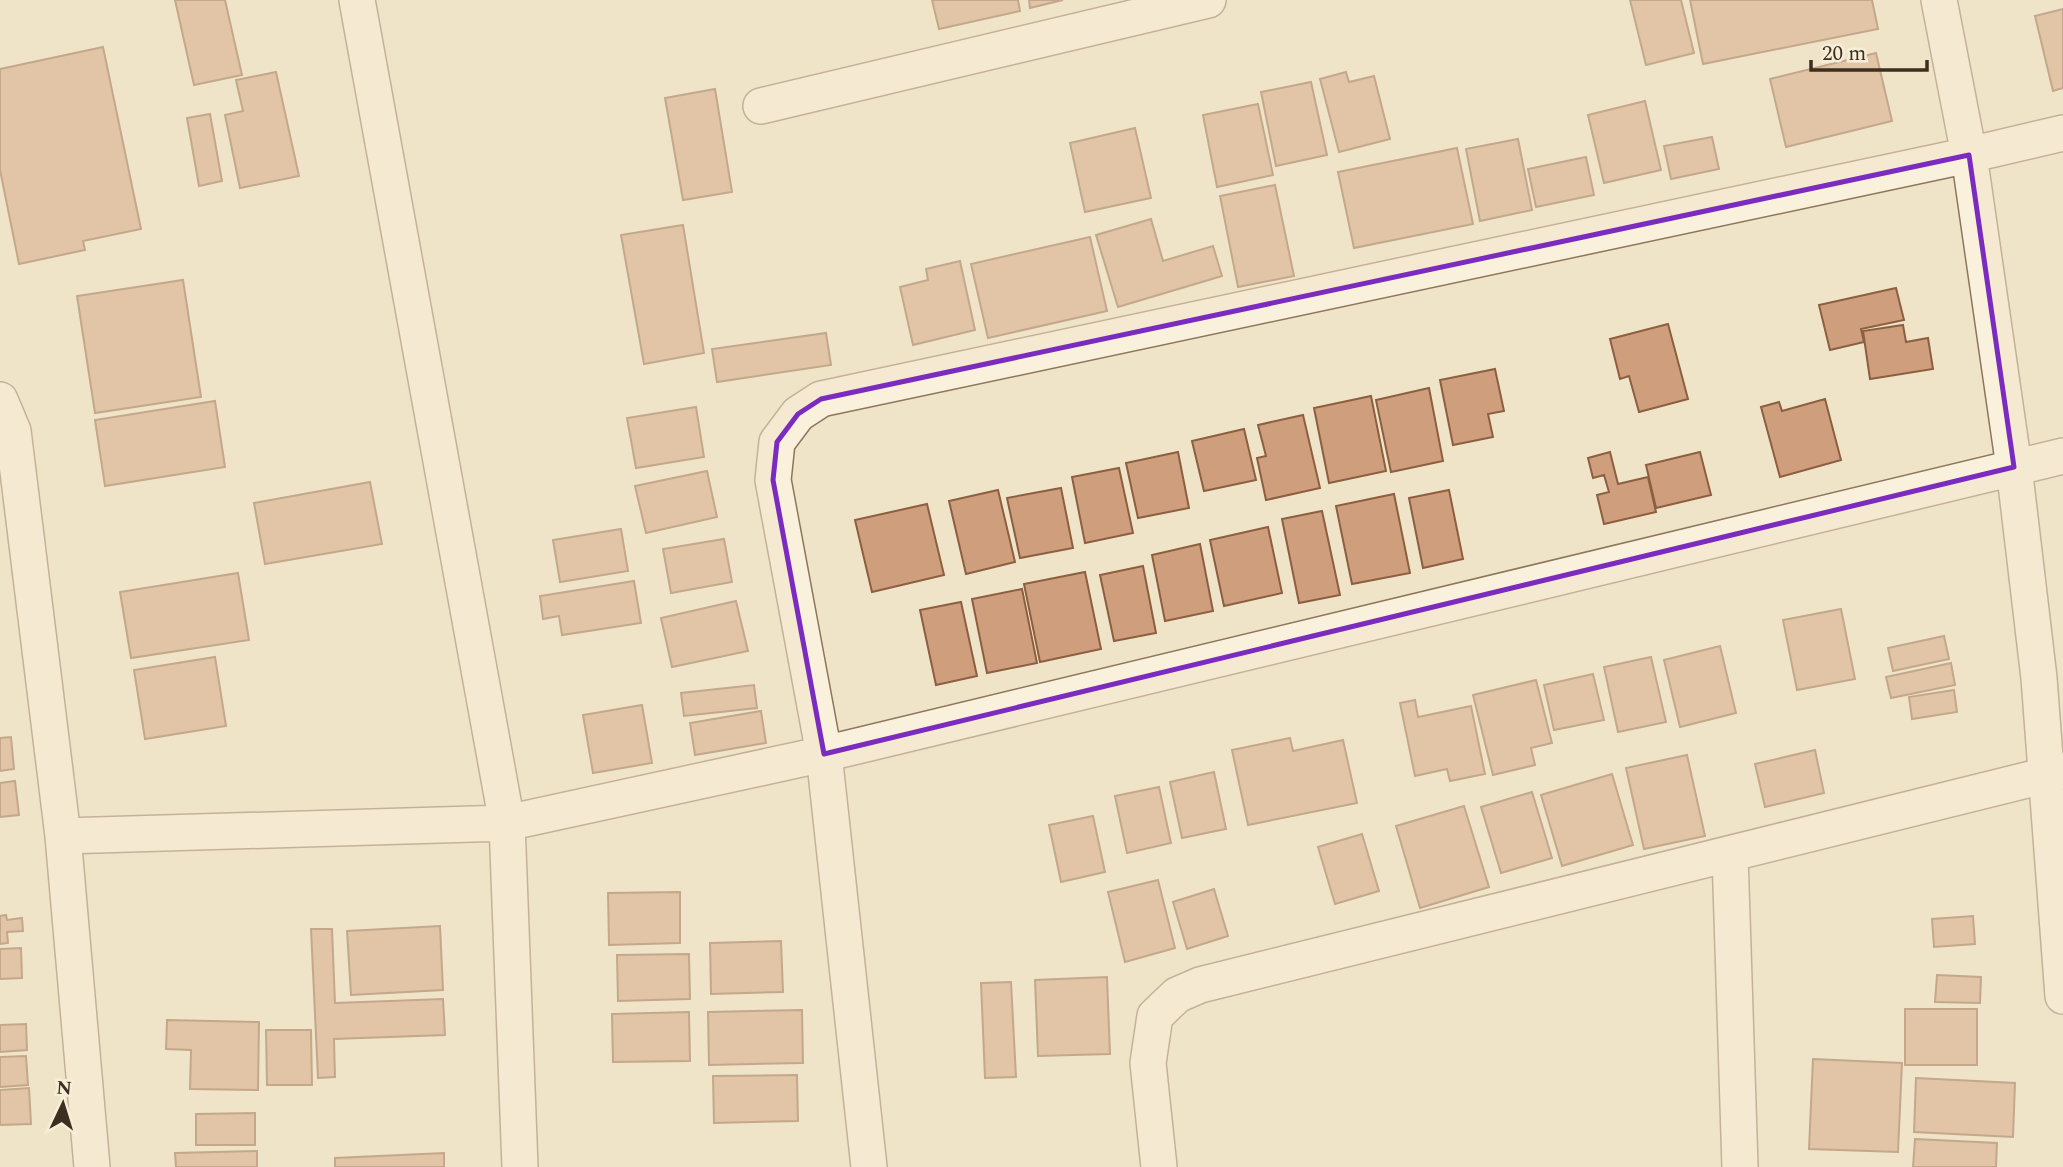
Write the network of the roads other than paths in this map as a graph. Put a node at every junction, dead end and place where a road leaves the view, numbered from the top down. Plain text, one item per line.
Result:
1 (357, 0) edge
2 (1208, 0) edge
3 (1939, 0) edge
4 (761, 106) dead end
5 (2063, 132) edge
6 (1969, 155) junction
7 (0, 400) edge
8 (2063, 456) edge
9 (2014, 467) junction
10 (824, 754) junction
11 (2055, 773) edge
12 (507, 823) junction
13 (63, 836) junction
14 (1730, 854) junction
15 (2063, 996) edge
16 (92, 1167) edge
17 (520, 1167) edge
18 (869, 1167) edge
19 (1159, 1167) edge
20 (1740, 1167) edge

1 - 12 street
2 - 4 street
3 - 6 street
5 - 6 street
6 - 9 street
6 - 10 street
7 - 13 street
8 - 9 street
9 - 10 street
9 - 11 street
10 - 12 street
10 - 18 street
11 - 14 street
11 - 15 street
12 - 13 street
12 - 17 street
13 - 16 street
14 - 19 street
14 - 20 street

